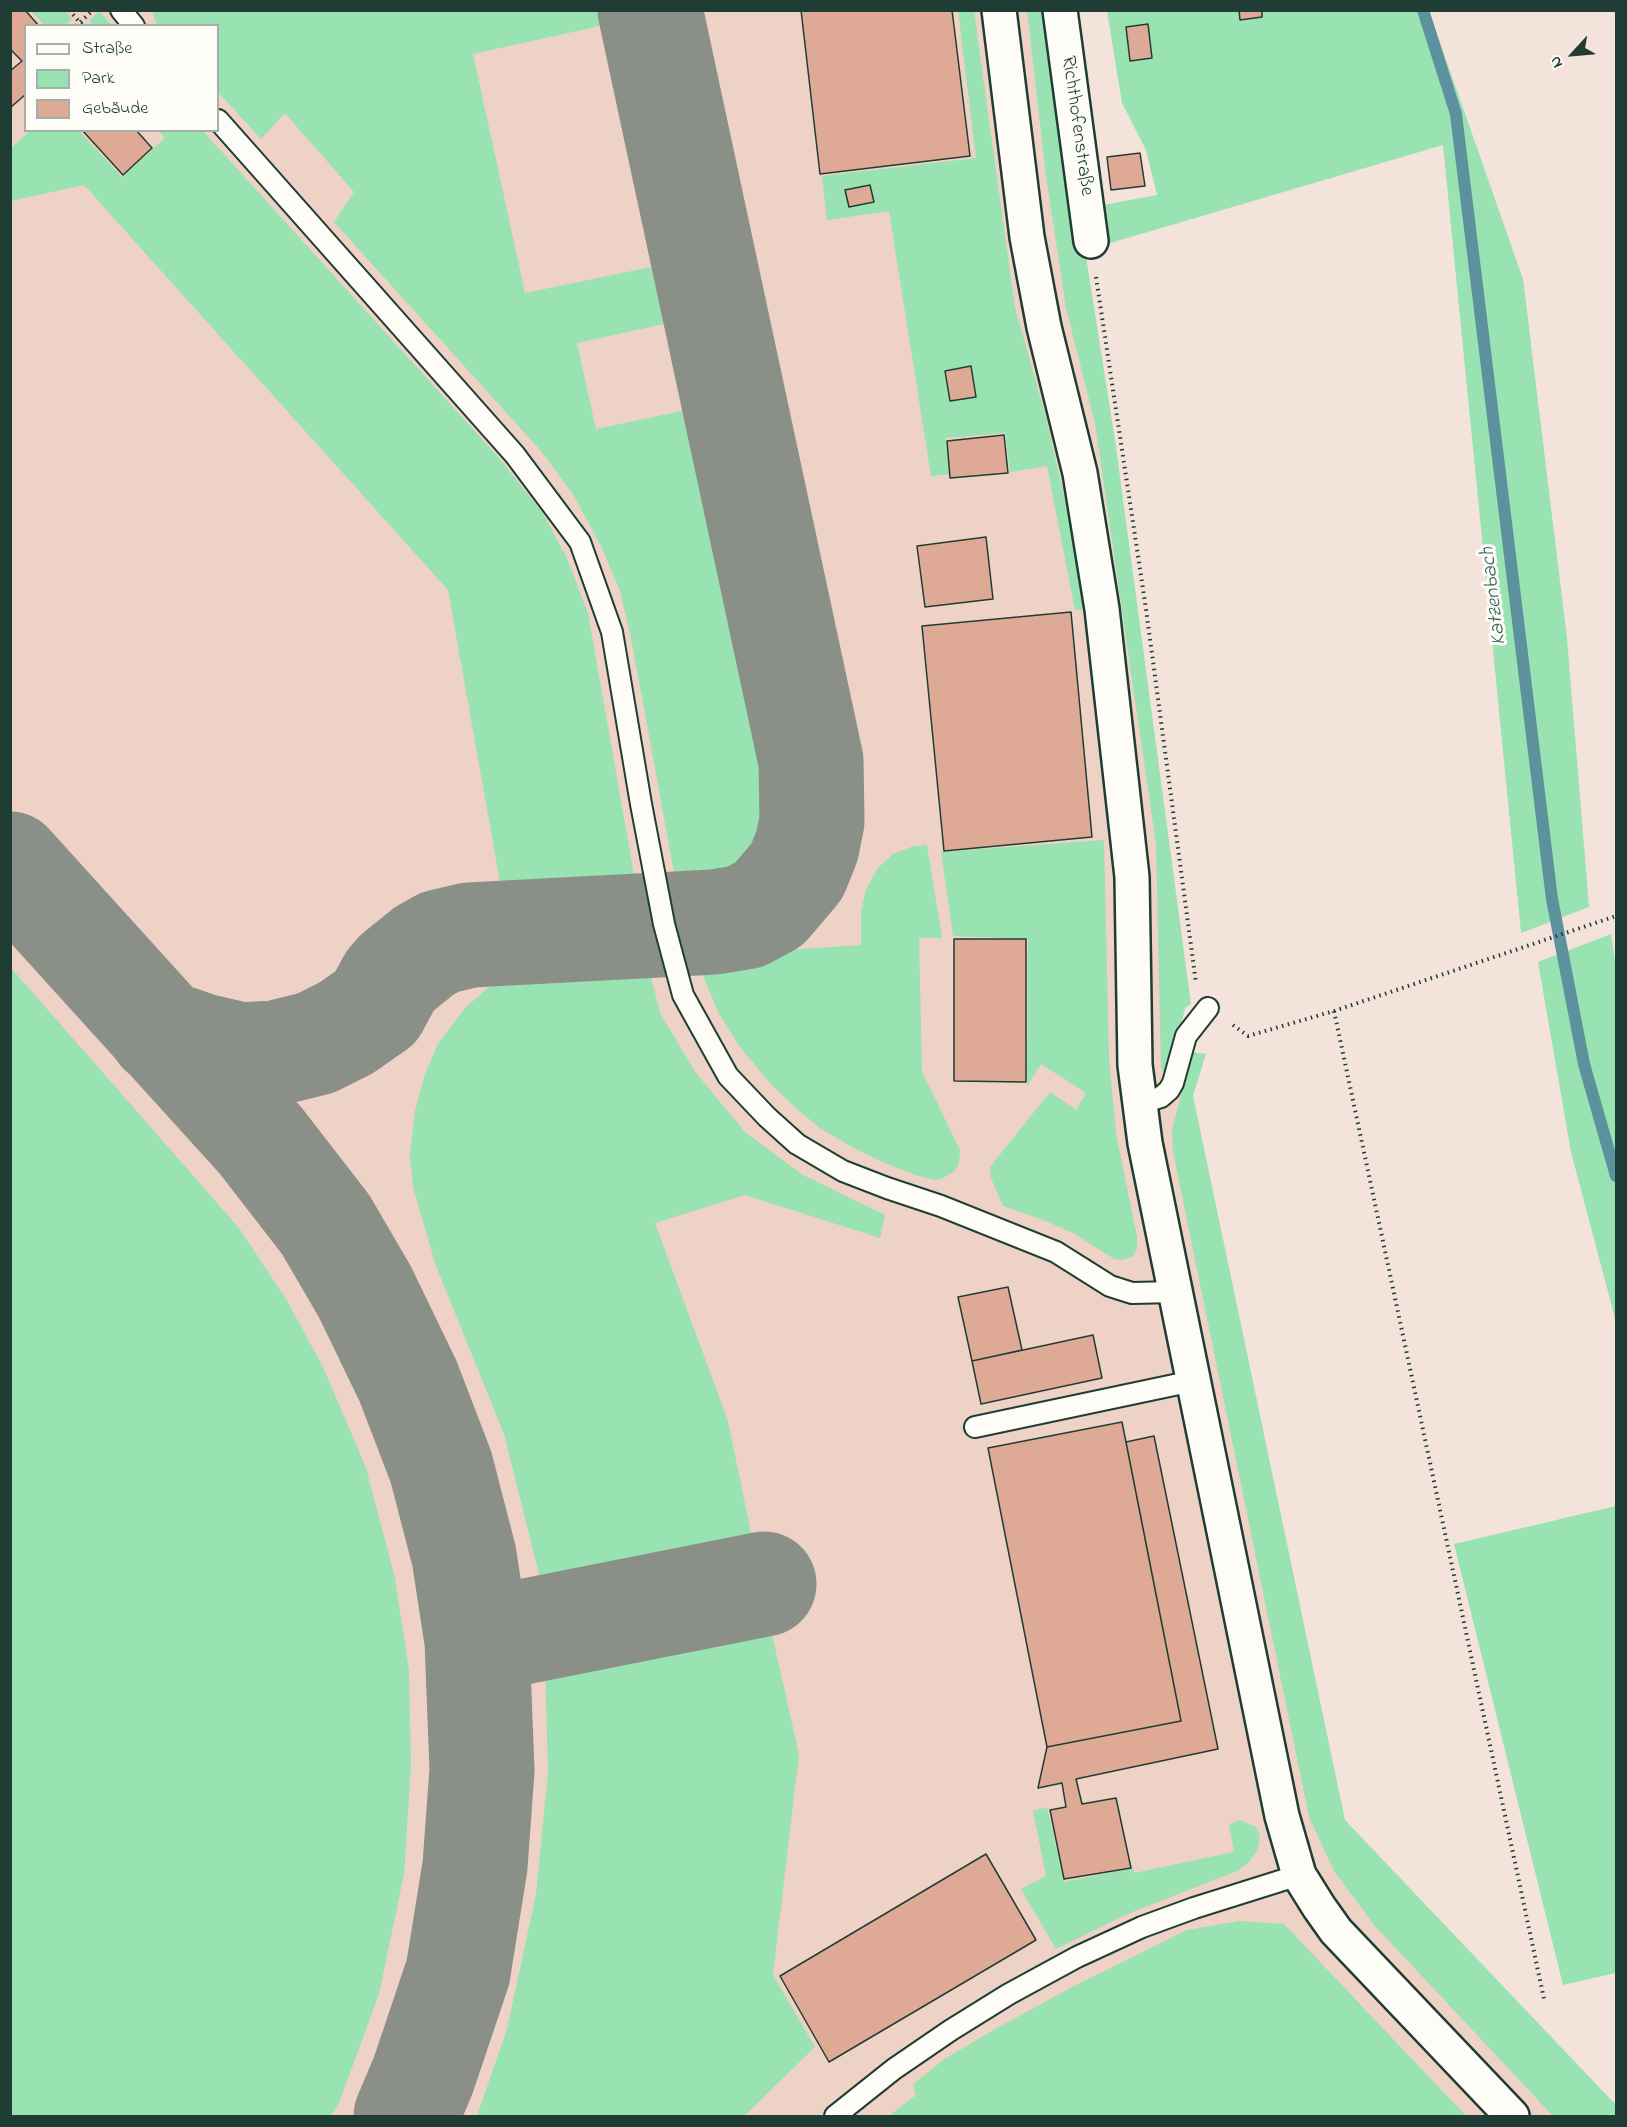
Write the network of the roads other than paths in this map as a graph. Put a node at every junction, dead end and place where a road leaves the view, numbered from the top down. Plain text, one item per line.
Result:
1 (999, 10) edge
2 (1060, 10) edge
3 (219, 121) edge
4 (1091, 241) road end
5 (1208, 1008) road end
6 (1139, 1104) junction
7 (1175, 1292) junction
8 (1193, 1381) junction
9 (975, 1427) dead end
10 (1299, 1875) junction
11 (835, 2116) edge
12 (1512, 2116) edge

1 - 6 street
2 - 4 street, Richthofenstraße
3 - 7 lane
5 - 6 lane
6 - 7 street
7 - 8 street
8 - 9 lane
8 - 10 street
10 - 11 lane
10 - 12 street

